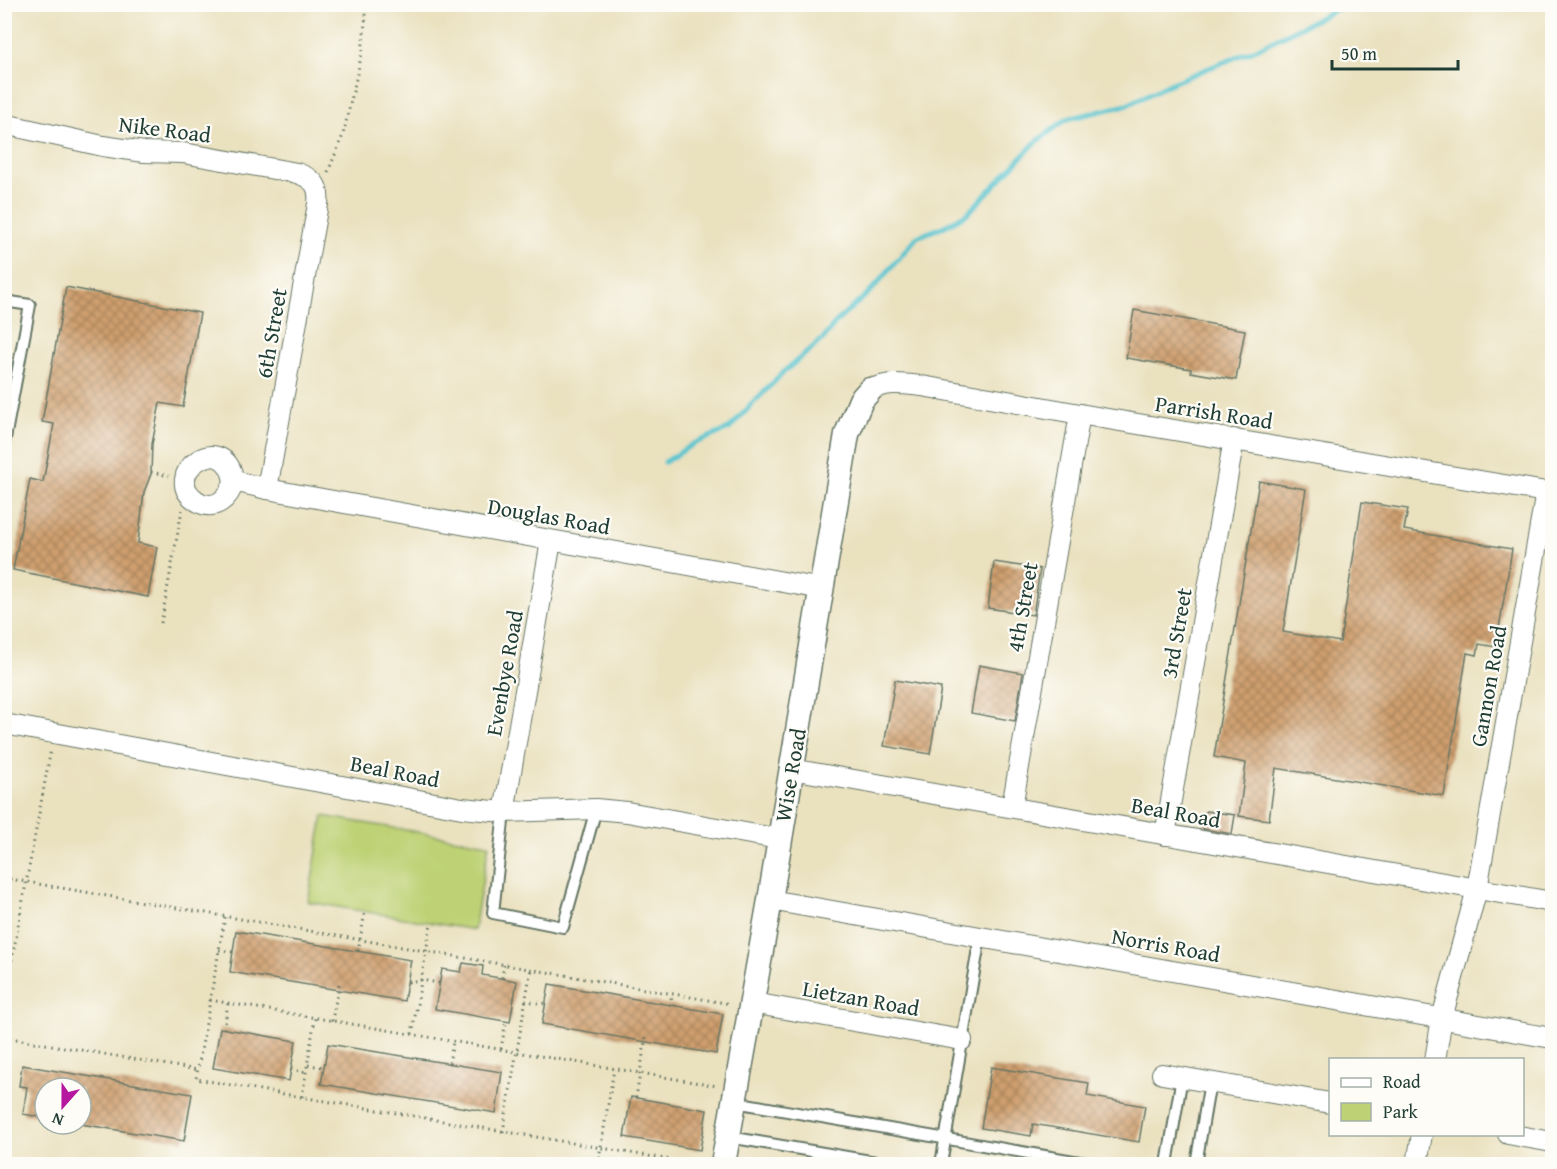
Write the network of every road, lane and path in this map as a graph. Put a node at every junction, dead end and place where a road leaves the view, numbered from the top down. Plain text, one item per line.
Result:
1 (367, 4) edge
2 (4, 124) edge
3 (318, 189) junction
4 (4, 300) edge
5 (10, 382) edge
6 (870, 390) joint
7 (1080, 414) junction
8 (1234, 440) junction
9 (4, 444) edge
10 (151, 472) dead end
11 (177, 477) dead end
12 (234, 481) dead end
13 (267, 489) junction
14 (1549, 492) edge
15 (183, 504) dead end
16 (551, 541) junction
17 (822, 589) junction
18 (161, 623) dead end
19 (4, 724) edge
20 (54, 732) junction
21 (791, 769) junction
22 (1012, 807) junction
23 (597, 809) junction
24 (504, 812) junction
25 (1165, 835) junction
26 (779, 839) junction
27 (4, 878) edge
28 (26, 882) junction
29 (1477, 889) junction
30 (770, 900) junction
31 (1552, 902) edge
32 (365, 912) dead end
33 (225, 916) junction
34 (431, 923) dead end
35 (980, 937) junction
36 (360, 940) junction
37 (219, 950) junction
38 (358, 951) dead end
39 (426, 951) junction
40 (233, 952) dead end
41 (504, 965) junction
42 (531, 969) junction
43 (502, 978) dead end
44 (421, 980) junction
45 (408, 982) dead end
46 (439, 983) dead end
47 (339, 984) dead end
48 (672, 994) junction
49 (210, 1000) junction
50 (525, 1001) junction
51 (4, 1002) edge
52 (228, 1003) junction
53 (546, 1004) dead end
54 (670, 1005) dead end
55 (751, 1005) junction
56 (315, 1018) junction
57 (1442, 1018) junction
58 (332, 1021) junction
59 (506, 1021) dead end
60 (224, 1029) dead end
61 (412, 1035) junction
62 (646, 1036) dead end
63 (4, 1037) edge
64 (1552, 1038) edge
65 (962, 1040) junction
66 (453, 1042) junction
67 (501, 1050) junction
68 (517, 1052) junction
69 (1435, 1058) edge
70 (449, 1064) dead end
71 (308, 1065) junction
72 (324, 1067) dead end
73 (291, 1069) dead end
74 (614, 1069) junction
75 (198, 1070) junction
76 (306, 1072) junction
77 (640, 1073) junction
78 (1162, 1074) dead end
79 (1182, 1077) junction
80 (1210, 1082) junction
81 (736, 1096) junction
82 (302, 1097) junction
83 (636, 1098) dead end
84 (1329, 1103) edge
85 (503, 1132) junction
86 (1422, 1136) edge
87 (1519, 1136) edge
88 (729, 1137) junction
89 (945, 1139) junction
90 (1552, 1142) edge
91 (600, 1148) junction
92 (597, 1164) edge
93 (695, 1164) edge
94 (723, 1164) edge
95 (888, 1164) edge
96 (940, 1164) edge
97 (1091, 1164) edge
98 (1167, 1164) edge
99 (1196, 1164) edge
100 (1417, 1164) edge

1 - 3 path
2 - 3 street, Nike Road
3 - 13 street, 6th Street
4 - 5 lane
5 - 9 lane
6 - 7 street, Parrish Road
6 - 17 street, Wise Road
7 - 8 street, Parrish Road
7 - 22 street, 4th Street
8 - 14 street, Parrish Road
8 - 25 street, 3rd Street
10 - 11 path
12 - 13 street, Douglas Road
13 - 16 street, Douglas Road
14 - 29 street, Gannon Road
15 - 18 path
16 - 17 street, Douglas Road
16 - 24 street, Evenbye Road
17 - 21 street, Wise Road
19 - 20 street, Beal Road
20 - 24 street, Beal Road
20 - 28 path
21 - 22 street, Beal Road
21 - 26 street, Wise Road
22 - 25 street, Beal Road
23 - 24 street, Beal Road
23 - 24 lane
23 - 26 street, Beal Road
25 - 29 street, Beal Road
26 - 30 street, Wise Road
27 - 28 path
28 - 33 path
28 - 51 path
29 - 31 street, Beal Road
29 - 57 street, Gannon Road
30 - 35 street, Norris Road
30 - 55 street, Wise Road
32 - 36 path
33 - 36 path
33 - 37 path
34 - 39 path
35 - 57 street, Norris Road
35 - 65 lane
36 - 38 path
36 - 39 path
37 - 40 path
37 - 49 path
39 - 41 path
39 - 44 path
41 - 42 path
41 - 43 path
42 - 48 path
42 - 50 path
44 - 45 path
44 - 46 path
44 - 61 path
47 - 58 path
48 - 54 path
48 - 55 path
49 - 52 path
49 - 75 path
50 - 53 path
50 - 68 path
52 - 56 path
52 - 60 path
55 - 65 street, Lietzan Road
55 - 81 street, Wise Road
56 - 58 path
56 - 71 path
57 - 64 street, Norris Road
57 - 69 street, Gannon Road
58 - 61 path
59 - 67 path
61 - 66 path
62 - 77 path
63 - 75 path
65 - 89 lane
66 - 67 path
66 - 70 path
67 - 68 path
68 - 74 path
68 - 85 path
71 - 72 path
71 - 76 path
73 - 76 path
74 - 77 path
74 - 91 path
75 - 82 path
76 - 82 path
77 - 81 path
77 - 83 path
78 - 79 street
79 - 80 street
79 - 98 lane
80 - 84 street
80 - 99 lane
81 - 88 street, Wise Road
81 - 89 lane
82 - 85 path
85 - 91 path
86 - 100 street
87 - 90 street
88 - 94 street, Wise Road
88 - 95 lane
89 - 96 lane
89 - 97 lane
91 - 92 path
91 - 93 path

